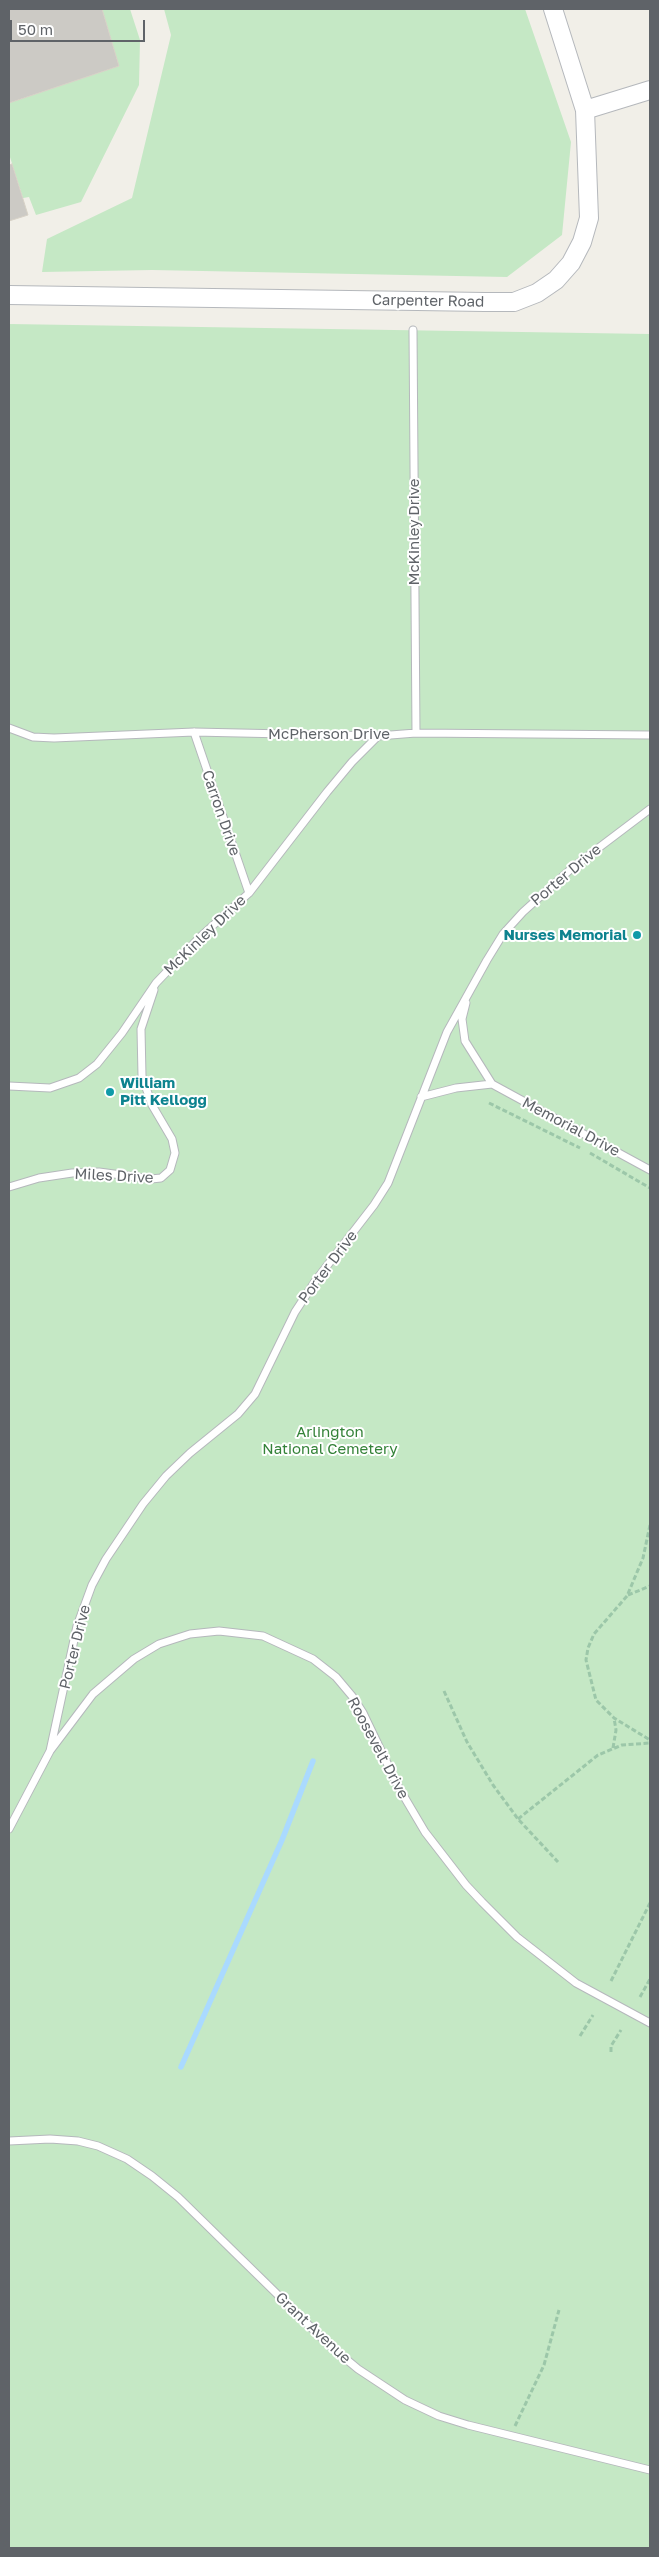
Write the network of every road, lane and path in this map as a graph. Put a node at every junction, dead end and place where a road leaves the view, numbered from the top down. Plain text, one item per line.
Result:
1 (553, 9) edge
2 (650, 90) edge
3 (585, 110) junction
4 (9, 295) edge
5 (413, 330) dead end
6 (9, 728) edge
7 (194, 732) junction
8 (416, 733) junction
9 (650, 735) edge
10 (378, 736) junction
11 (650, 809) edge
12 (249, 894) junction
13 (156, 983) junction
14 (467, 996) junction
15 (492, 1084) junction
16 (9, 1086) edge
17 (421, 1097) junction
18 (489, 1102) dead end
19 (650, 1170) edge
20 (9, 1187) edge
21 (650, 1188) edge
22 (650, 1524) edge
23 (650, 1586) edge
24 (627, 1596) junction
25 (444, 1691) dead end
26 (614, 1718) junction
27 (650, 1742) edge
28 (613, 1748) junction
29 (50, 1751) junction
30 (518, 1819) junction
31 (9, 1829) edge
32 (558, 1862) dead end
33 (650, 1903) edge
34 (650, 1979) edge
35 (611, 1981) dead end
36 (640, 1997) dead end
37 (594, 2015) dead end
38 (650, 2023) edge
39 (621, 2030) dead end
40 (580, 2036) dead end
41 (611, 2052) dead end
42 (9, 2142) edge
43 (559, 2310) dead end
44 (512, 2435) junction
45 (650, 2470) edge

1 - 3 street, Carpenter Road
2 - 3 street
3 - 4 street, Carpenter Road
5 - 8 lane, McKinley Drive
6 - 7 lane, McPherson Drive
7 - 10 lane, McPherson Drive
7 - 12 lane, Carron Drive
8 - 9 lane, McPherson Drive
8 - 10 lane, McPherson Drive
10 - 12 lane, McKinley Drive
11 - 14 lane, Porter Drive
12 - 13 lane, McKinley Drive
13 - 16 lane, McKinley Drive
13 - 20 lane, Miles Drive
14 - 15 lane, Memorial Drive
14 - 17 lane, Porter Drive
15 - 17 lane
15 - 19 lane, Memorial Drive
17 - 29 lane, Porter Drive
18 - 21 path
22 - 24 path
23 - 24 path
24 - 26 path
25 - 30 path
26 - 27 path
26 - 28 path
27 - 28 path
28 - 30 path
29 - 31 lane, Roosevelt Drive
29 - 38 lane, Roosevelt Drive
30 - 32 path
33 - 35 path
34 - 36 path
37 - 40 path
39 - 41 path
42 - 44 lane, Grant Avenue
43 - 44 path
44 - 45 lane, Grant Avenue

